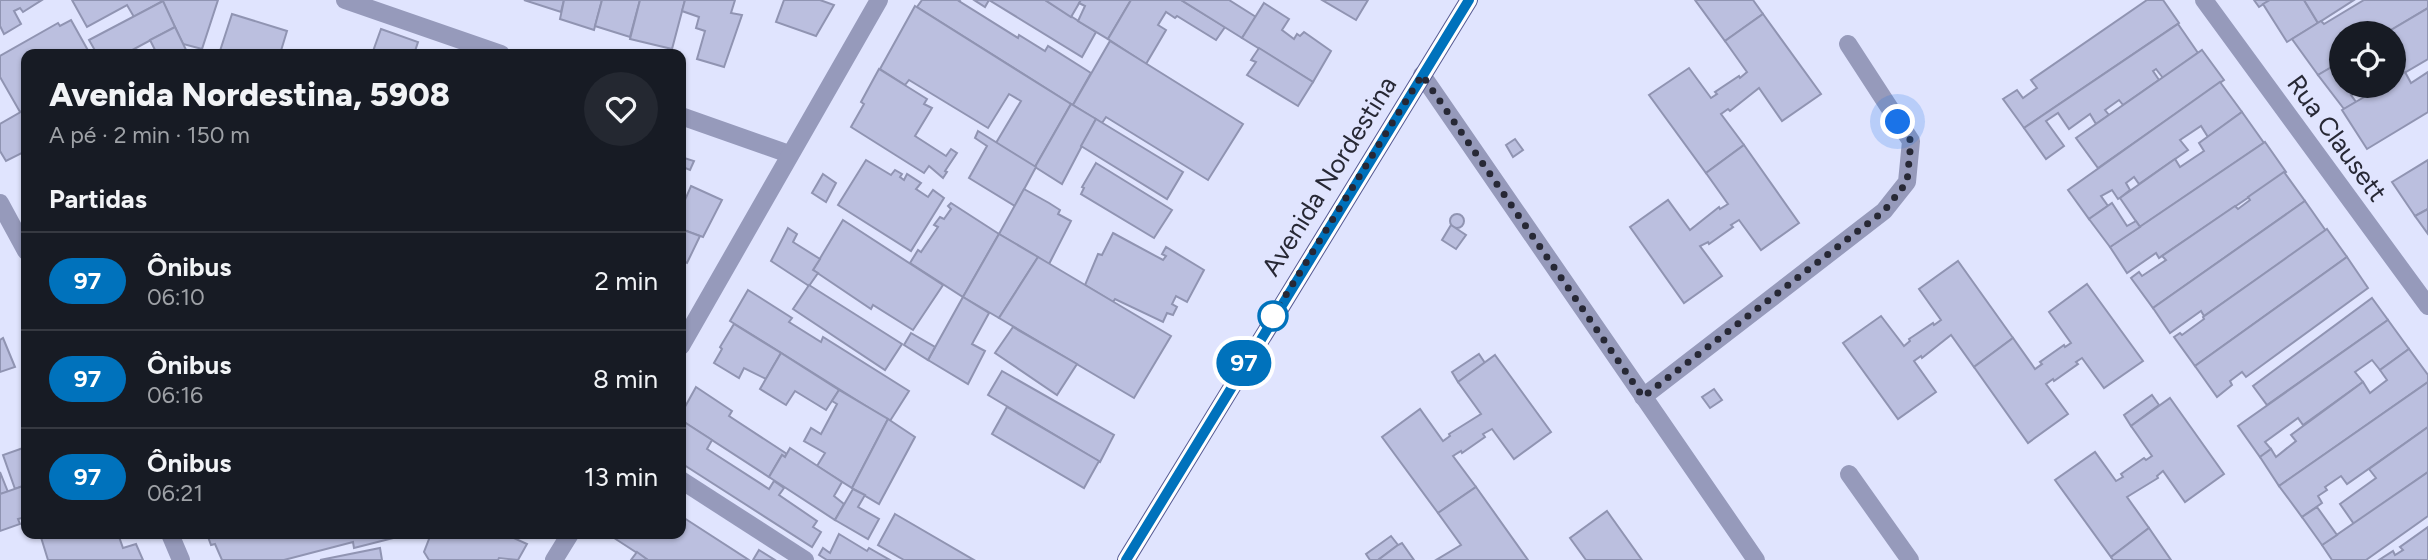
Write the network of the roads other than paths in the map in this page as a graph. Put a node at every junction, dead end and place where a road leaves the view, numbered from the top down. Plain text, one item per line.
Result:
1 (345, 0) edge
2 (879, 0) edge
3 (1469, 0) edge
4 (2204, 0) edge
5 (1848, 44) dead end
6 (487, 49) edge
7 (1422, 75) junction
8 (686, 118) edge
9 (789, 154) junction
10 (0, 203) edge
11 (21, 242) edge
12 (2428, 306) edge
13 (686, 337) edge
14 (1643, 397) junction
15 (1849, 474) dead end
16 (686, 483) edge
17 (172, 539) edge
18 (567, 539) edge
19 (181, 560) edge
20 (554, 560) edge
21 (805, 560) edge
22 (1126, 560) edge
23 (1756, 560) edge
24 (1910, 560) edge

1 - 6 street
2 - 9 street
3 - 7 main road, Avenida Nordestina
4 - 12 street, Rua Clausett
5 - 14 street
7 - 14 street
7 - 22 main road, Avenida Nordestina
8 - 9 street
9 - 13 street
10 - 11 street
14 - 23 street
15 - 24 street
16 - 21 street
17 - 19 street
18 - 20 street

